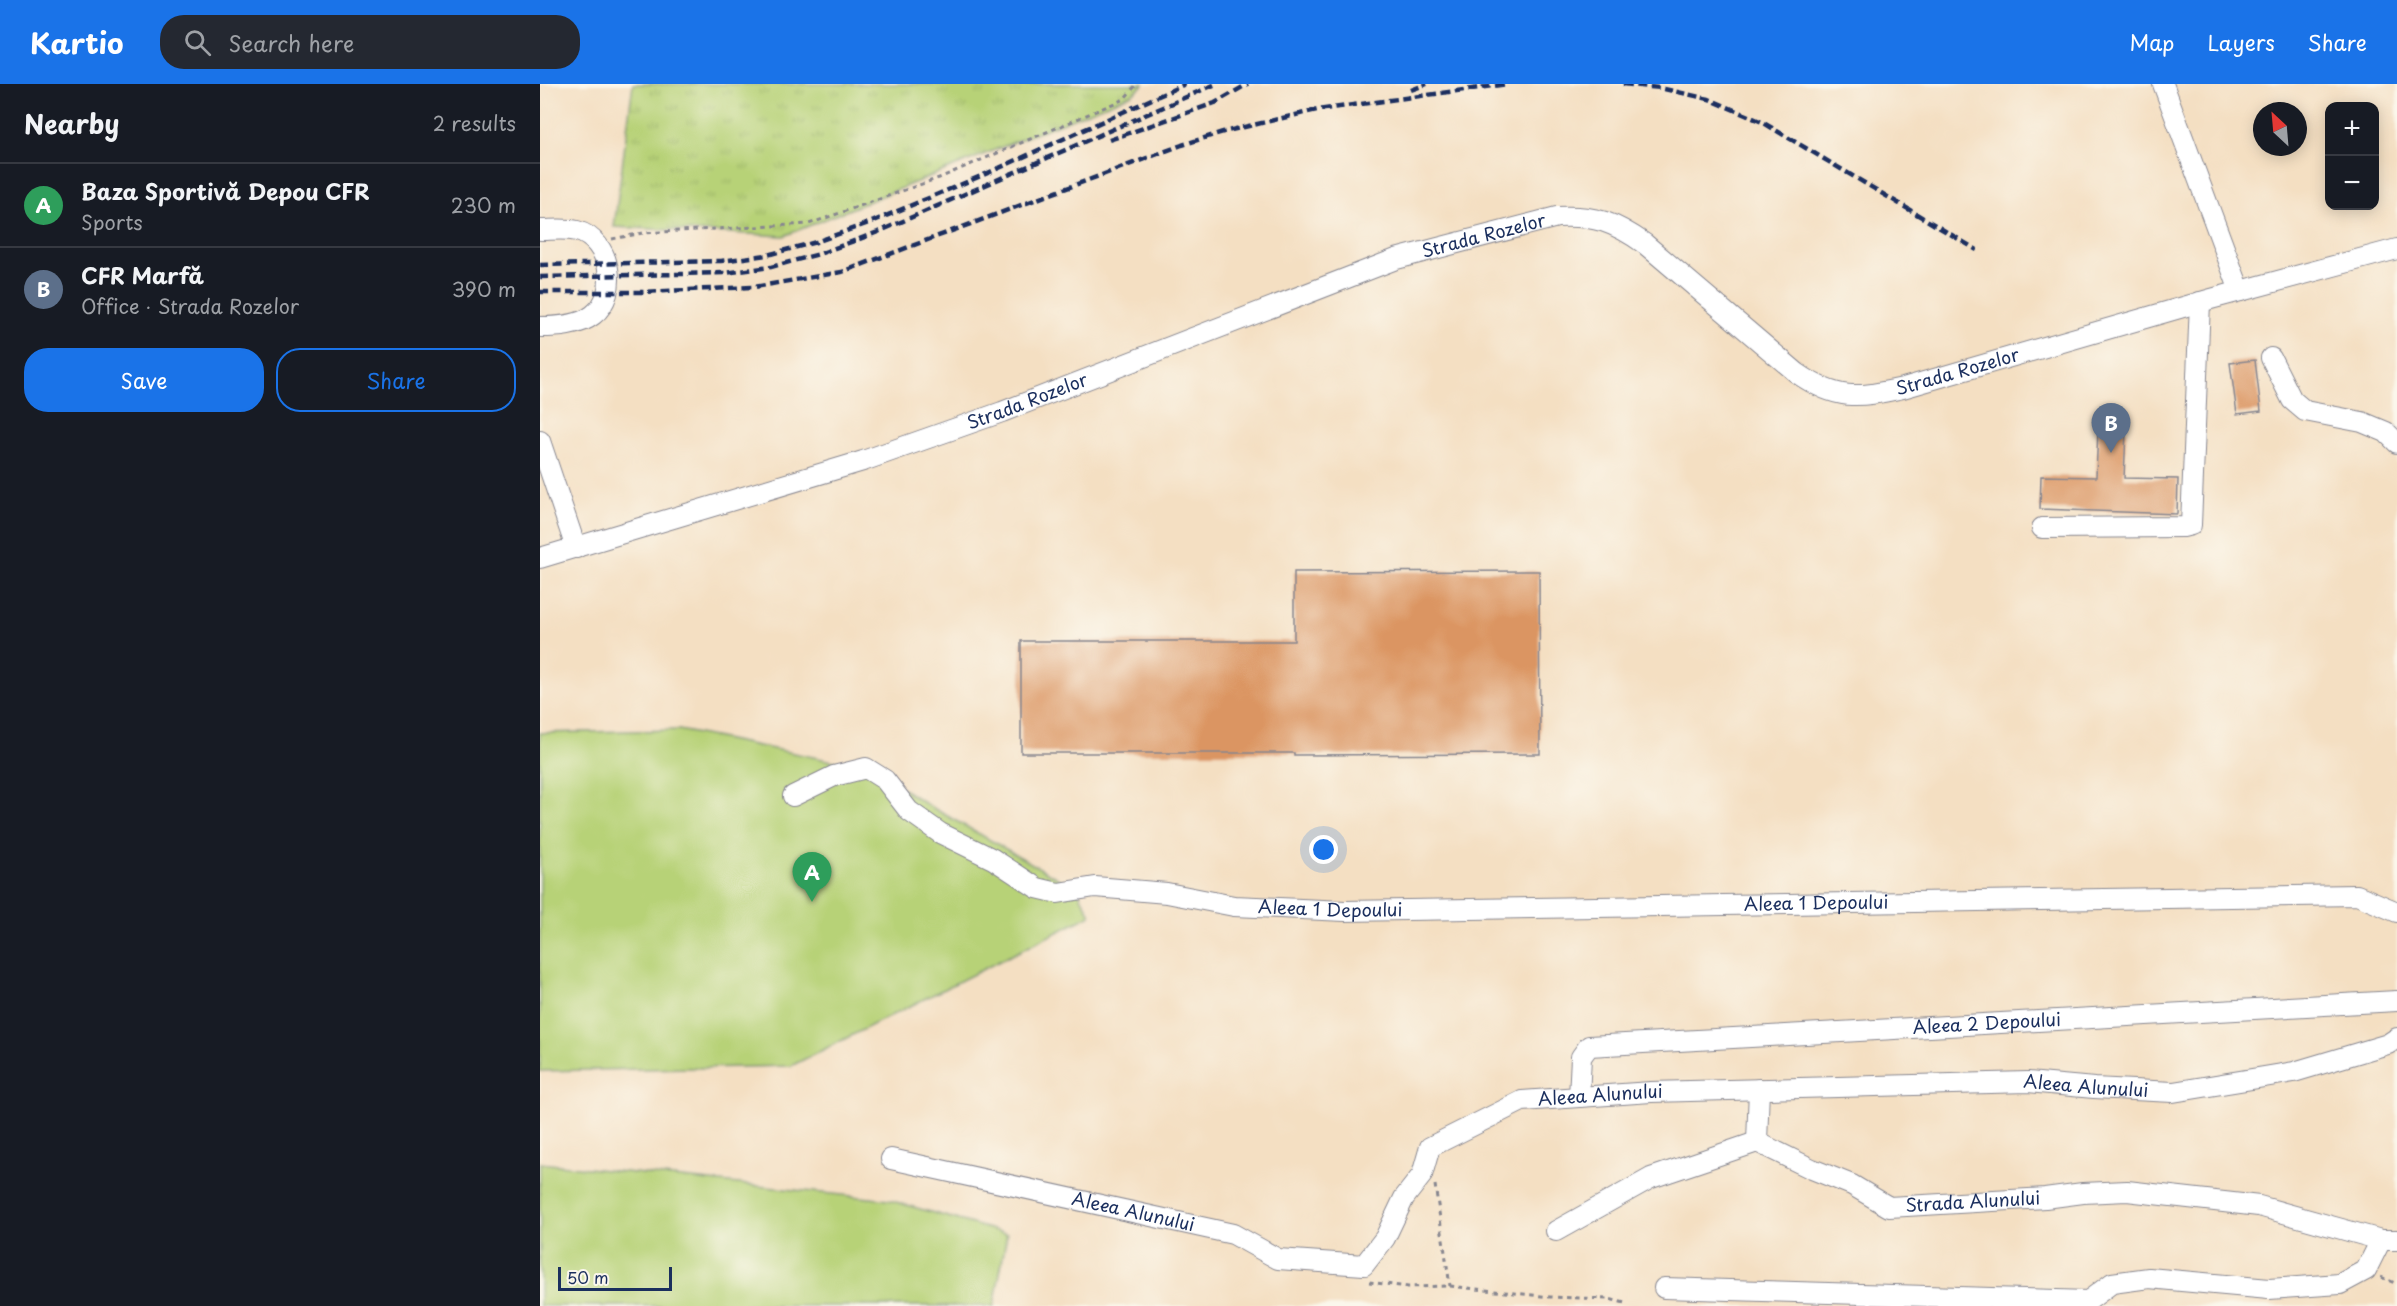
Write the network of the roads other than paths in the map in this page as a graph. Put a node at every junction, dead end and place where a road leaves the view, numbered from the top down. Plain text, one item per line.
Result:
1 (2163, 84) edge
2 (540, 230) edge
3 (2397, 249) edge
4 (2240, 291) junction
5 (2200, 302) junction
6 (540, 327) edge
7 (2271, 358) dead end
8 (540, 441) edge
9 (2397, 443) edge
10 (2042, 528) dead end
11 (576, 548) junction
12 (540, 558) edge
13 (793, 796) dead end
14 (2397, 912) edge
15 (2397, 1001) edge
16 (2397, 1038) edge
17 (1759, 1089) junction
18 (1579, 1097) junction
19 (1757, 1142) junction
20 (891, 1159) dead end
21 (1556, 1231) dead end
22 (2389, 1240) edge
23 (1664, 1288) dead end

1 - 4 street
2 - 6 street
3 - 4 street, Strada Rozelor
4 - 5 street, Strada Rozelor
5 - 10 street
5 - 11 street, Strada Rozelor
7 - 9 street
8 - 11 street
11 - 12 street, Strada Rozelor
13 - 14 street, Aleea 1 Depoului
15 - 18 street, Aleea 2 Depoului
16 - 17 street, Aleea Alunului
17 - 18 street, Aleea Alunului
17 - 19 street
18 - 20 street, Aleea Alunului
19 - 21 street
19 - 22 street, Strada Alunului
22 - 23 street, Strada Alunului

